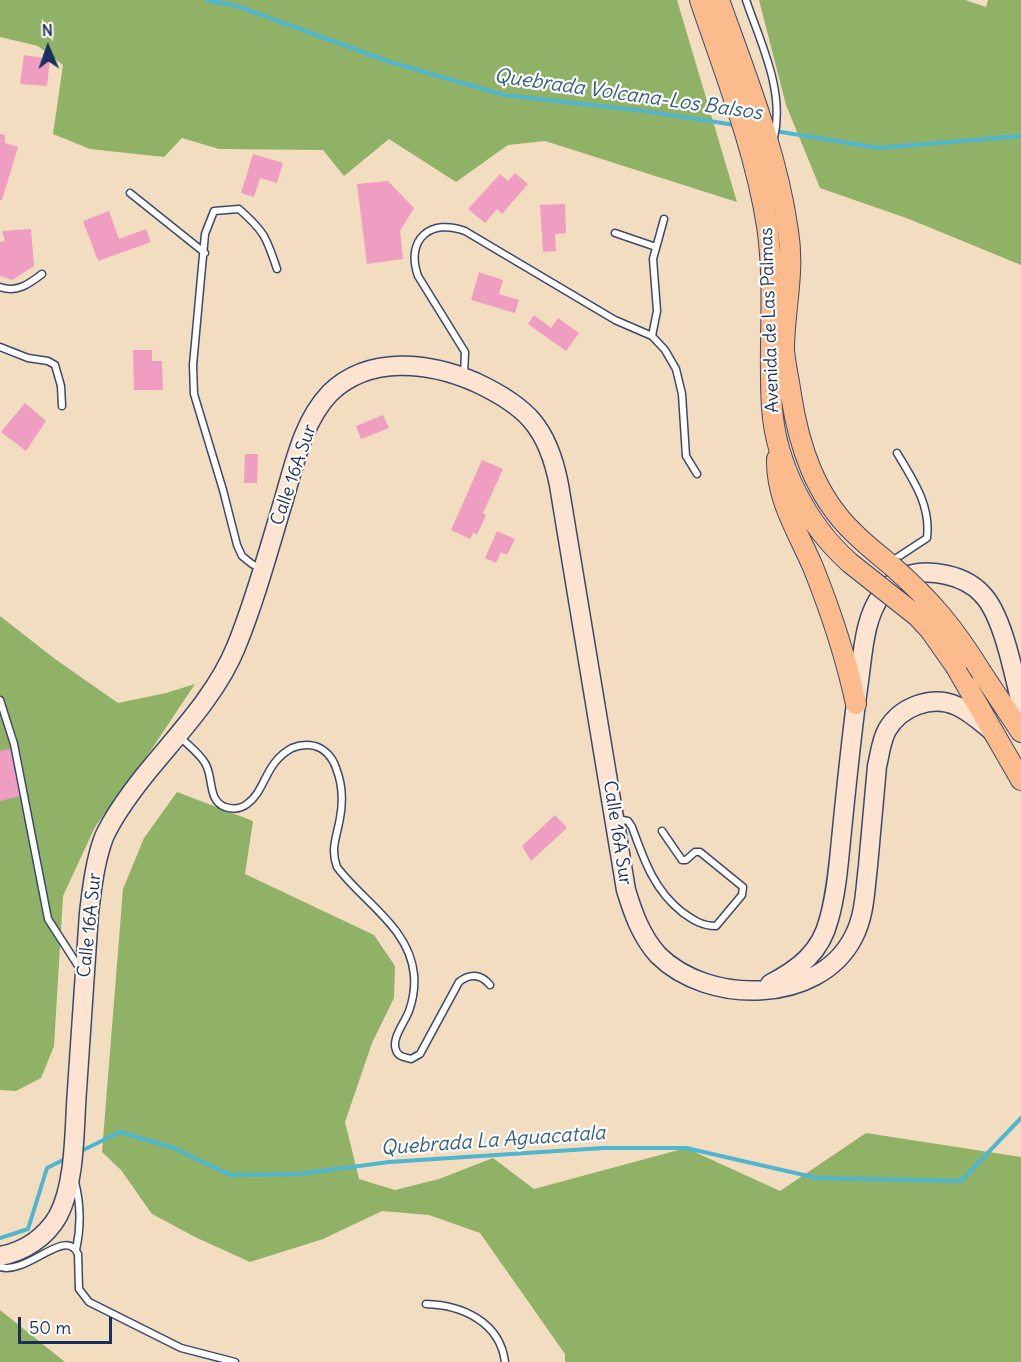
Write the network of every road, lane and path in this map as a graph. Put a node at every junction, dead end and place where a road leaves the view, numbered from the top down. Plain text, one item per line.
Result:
1 (700, 0) edge
2 (719, 0) edge
3 (746, 0) edge
4 (741, 91) junction
5 (772, 137) junction
6 (130, 193) dead end
7 (664, 219) dead end
8 (615, 233) dead end
9 (656, 247) junction
10 (205, 253) junction
11 (277, 269) dead end
12 (42, 274) dead end
13 (0, 287) edge
14 (652, 336) junction
15 (0, 347) edge
16 (464, 378) junction
17 (62, 406) dead end
18 (777, 438) junction
19 (897, 453) dead end
20 (697, 474) dead end
21 (890, 564) junction
22 (263, 570) junction
23 (0, 700) edge
24 (856, 704) junction
25 (1021, 704) edge
26 (994, 732) junction
27 (1021, 732) edge
28 (177, 735) junction
29 (1021, 780) edge
30 (615, 820) junction
31 (662, 831) dead end
32 (85, 971) junction
33 (490, 985) dead end
34 (758, 990) junction
35 (71, 1165) junction
36 (76, 1250) junction
37 (0, 1256) edge
38 (0, 1267) edge
39 (426, 1304) dead end
40 (235, 1362) edge
41 (505, 1362) edge

1 - 4 main road, Avenida de Las Palmas
2 - 4 main road, Avenida de Las Palmas
3 - 5 lane
4 - 5 main road, Avenida de Las Palmas
4 - 18 main road, Avenida de Las Palmas
5 - 21 main road, Avenida de Las Palmas
6 - 10 lane
7 - 9 lane
8 - 9 lane
9 - 14 lane
10 - 11 lane
10 - 22 lane
12 - 13 lane
14 - 16 lane
14 - 20 lane
15 - 17 lane
16 - 22 main road, Calle 16A Sur
16 - 30 main road, Calle 16A Sur
18 - 24 main road
18 - 26 main road, Avenida de Las Palmas, bridge
19 - 21 lane
21 - 27 main road, Avenida de Las Palmas, bridge
22 - 28 main road, Calle 16A Sur
23 - 32 lane
24 - 25 main road, Calle 16A Sur
24 - 34 main road, Calle 16A Sur
26 - 29 main road, Avenida de Las Palmas
26 - 34 main road, Calle 16A Sur
28 - 32 main road, Calle 16A Sur
28 - 33 lane
30 - 31 lane
30 - 34 main road, Calle 16A Sur
32 - 35 main road, Calle 16A Sur
35 - 36 lane
35 - 37 main road, Calle 16A Sur
36 - 38 lane
36 - 40 lane
39 - 41 lane

